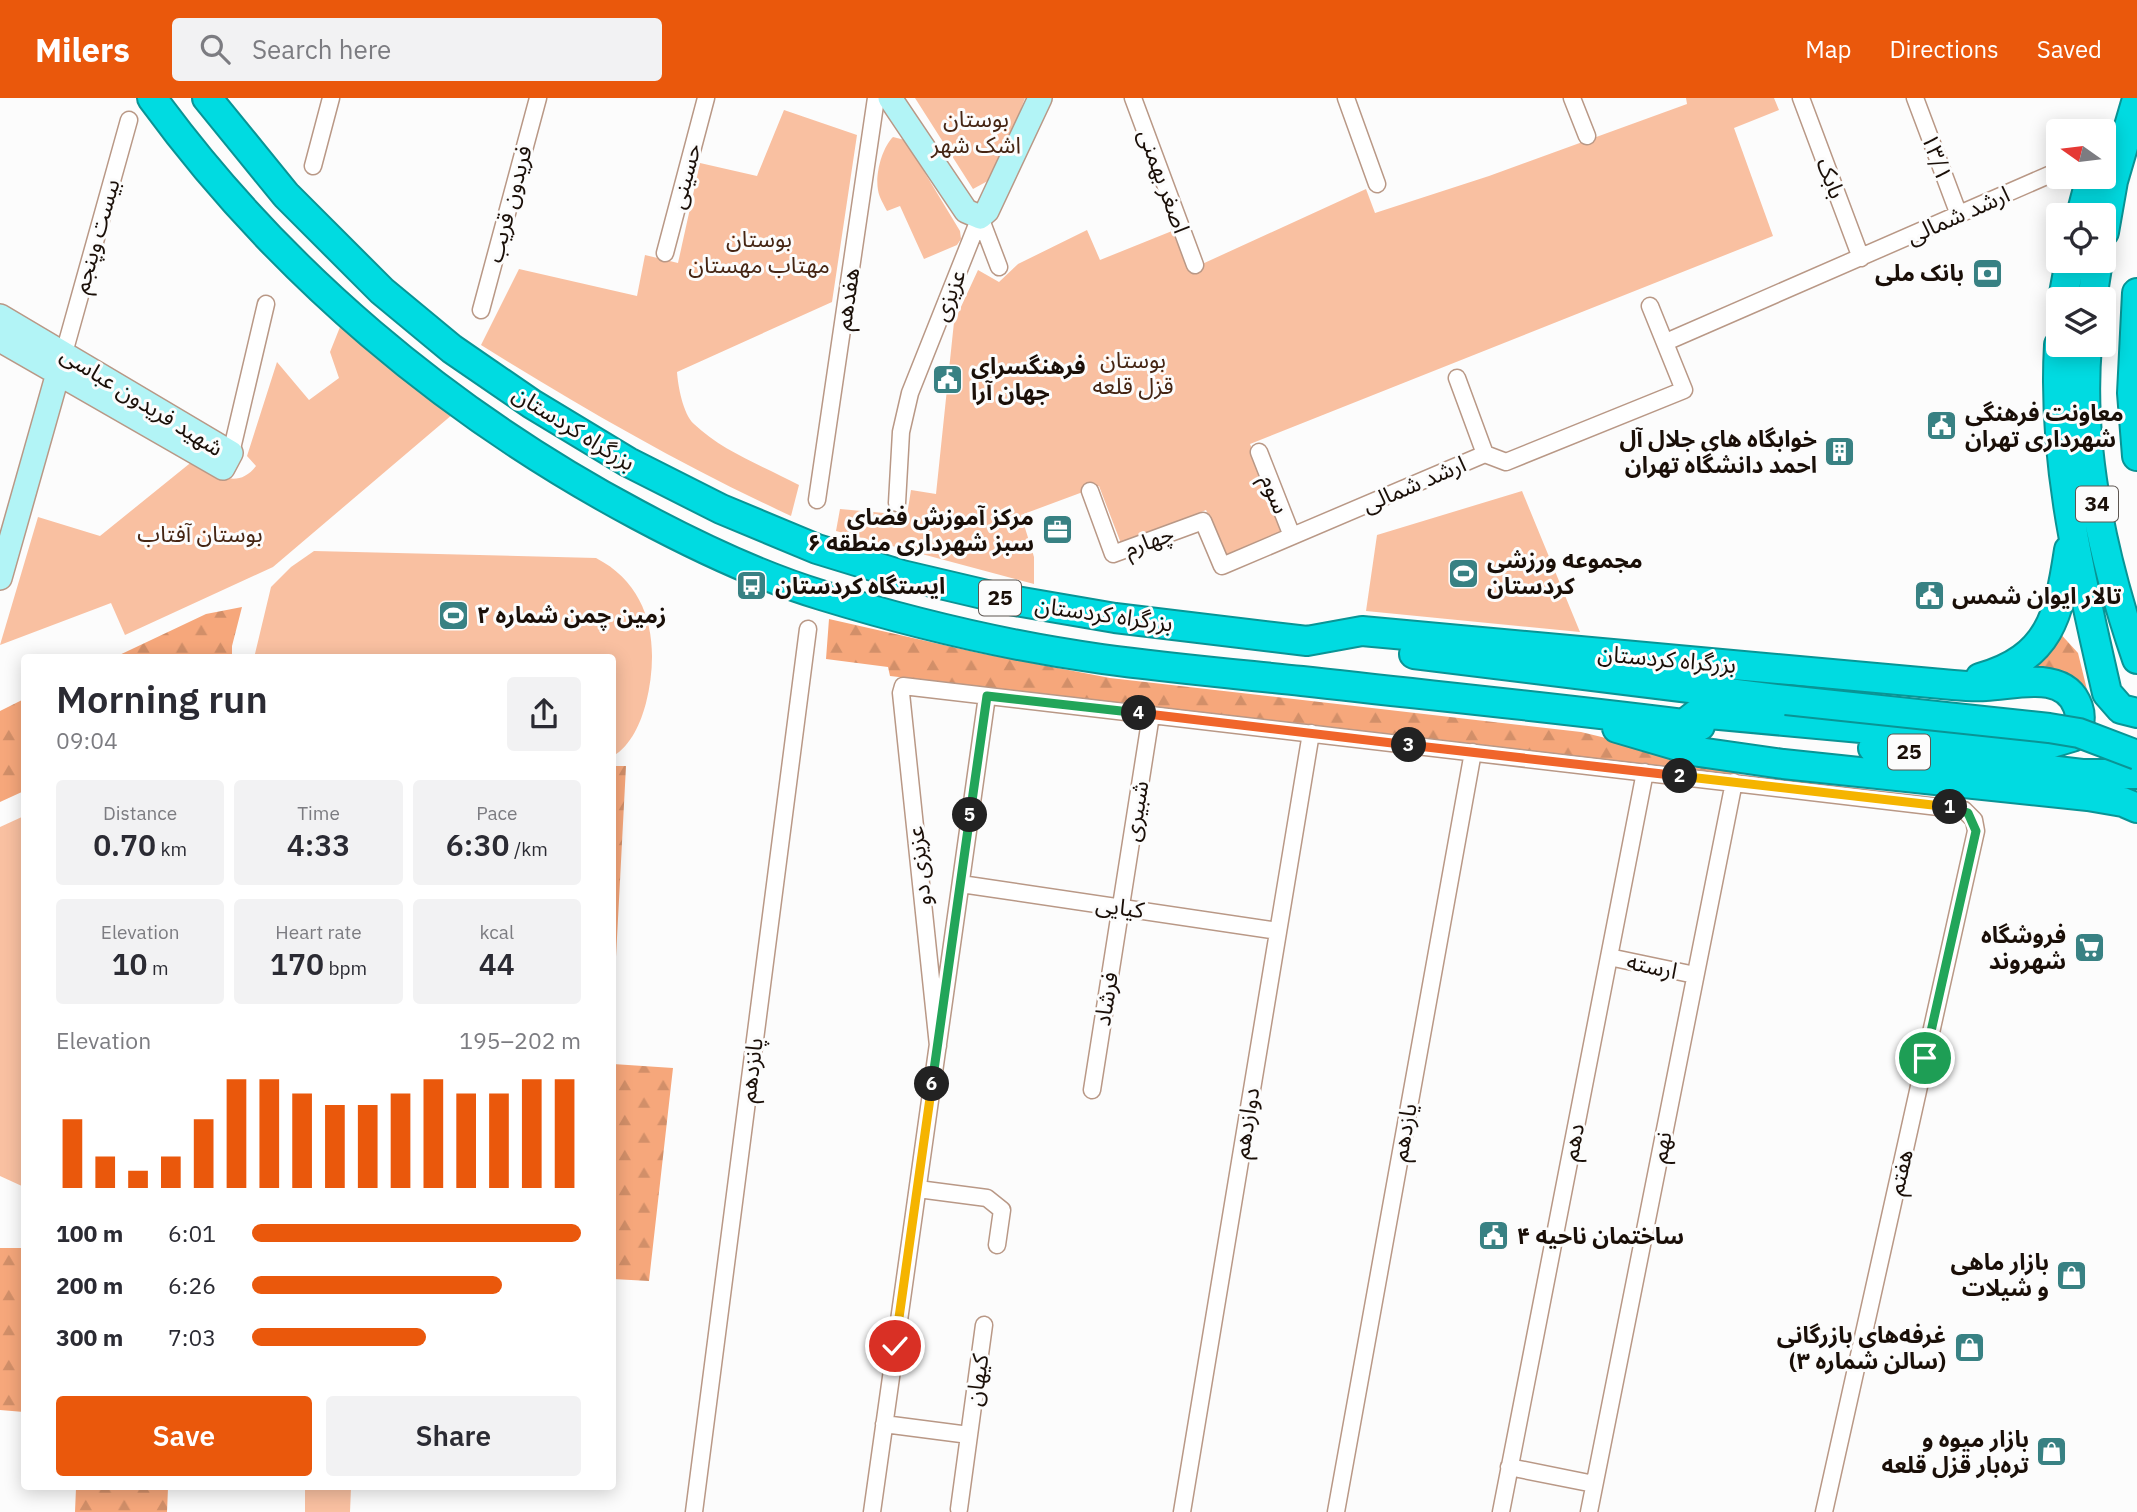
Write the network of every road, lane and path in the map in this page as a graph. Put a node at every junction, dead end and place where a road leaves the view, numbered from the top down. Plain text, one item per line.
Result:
1 (152, 98) edge
2 (207, 98) edge
3 (331, 98) edge
4 (538, 98) edge
5 (706, 98) edge
6 (876, 98) edge
7 (890, 98) edge
8 (1040, 98) edge
9 (1133, 98) edge
10 (1346, 98) edge
11 (1573, 98) edge
12 (1801, 98) edge
13 (1915, 98) edge
14 (2137, 99) edge
15 (129, 120) dead end
16 (2116, 120) edge
17 (1587, 136) dead end
18 (313, 166) dead end
19 (2046, 176) edge
20 (1377, 184) dead end
21 (2109, 203) edge
22 (1959, 215) junction
23 (980, 217) junction
24 (665, 253) dead end
25 (1861, 258) junction
26 (1195, 265) dead end
27 (999, 267) dead end
28 (2137, 293) edge
29 (266, 304) dead end
30 (1650, 306) dead end
31 (481, 310) dead end
32 (0, 316) edge
33 (0, 340) edge
34 (1666, 342) junction
35 (2059, 357) edge
36 (2087, 357) edge
37 (61, 362) junction
38 (1457, 378) dead end
39 (1259, 452) dead end
40 (231, 453) joint
41 (1485, 454) junction
42 (2137, 456) edge
43 (1090, 491) dead end
44 (817, 500) dead end
45 (897, 503) dead end
46 (6, 532) edge
47 (1292, 536) junction
48 (2072, 536) junction
49 (1222, 566) joint
50 (0, 578) edge
51 (808, 629) dead end
52 (1307, 641) junction
53 (2137, 659) edge
54 (1953, 685) junction
55 (987, 696) junction
56 (1572, 711) junction
57 (2137, 713) edge
58 (1151, 715) junction
59 (1684, 724) junction
60 (1311, 733) junction
61 (1473, 752) junction
62 (2136, 768) edge
63 (1645, 772) junction
64 (1734, 782) junction
65 (2137, 808) edge
66 (961, 884) junction
67 (1121, 907) junction
68 (1278, 931) junction
69 (1609, 957) junction
70 (1695, 975) junction
71 (938, 1046) junction
72 (1092, 1090) dead end
73 (918, 1189) junction
74 (997, 1245) dead end
75 (984, 1325) dead end
76 (884, 1424) junction
77 (969, 1435) junction
78 (1510, 1467) junction
79 (1594, 1484) junction
80 (960, 1509) dead end
81 (694, 1512) edge
82 (872, 1512) edge
83 (1182, 1512) edge
84 (1336, 1512) edge
85 (1501, 1512) edge
86 (1589, 1512) edge
87 (1824, 1512) edge

1 - 56 highway, بزرگراه کردستان / 25
2 - 52 highway, بزرگراه کردستان / 25
3 - 18 street
4 - 31 street, فریدون قریب
5 - 24 street, حسینی
6 - 44 street, هفدهم
7 - 23 street
8 - 23 street, عزیزی
9 - 26 street, اصغر بهمنی
10 - 20 street
11 - 17 street
12 - 25 street, بابک
13 - 22 street, ۱۳/۱
14 - 16 highway
14 - 21 highway
15 - 37 street, بیست وپنجم
19 - 22 street, ارشد شمالی
22 - 25 street, ارشد شمالی
23 - 27 street
23 - 45 street, عزیزی
25 - 34 street, ارشد شمالی
28 - 42 highway
29 - 40 street
30 - 34 street
32 - 37 street, شهید فریدون عباسی
33 - 37 street, شهید فریدون عباسی
34 - 41 street, ارشد شمالی
35 - 48 highway
36 - 53 highway, 34
37 - 40 street, شهید فریدون عباسی
37 - 46 street, بیست وپنجم
38 - 41 street
39 - 47 street, سوم
41 - 47 street, ارشد شمالی
43 - 49 street, چهارم
46 - 50 street, بیست وپنجم
47 - 49 street, ارشد شمالی
48 - 54 highway
48 - 57 highway
51 - 81 street, پانزدهم
52 - 54 highway, بزرگراه کردستان / 25
52 - 62 highway, 25, bridge
54 - 59 highway, بزرگراه کردستان
55 - 58 street
55 - 66 street
55 - 71 street, عزیزی دو
56 - 59 highway, بزرگراه کردستان / 25
56 - 65 highway
58 - 60 street
58 - 67 street, شبیری
59 - 62 highway, 25
60 - 61 street
60 - 68 street, دوازدهم
61 - 63 street
61 - 84 street, یازدهم
63 - 64 street
63 - 69 street, دهم
64 - 70 street, نهم
64 - 87 street, هفتم
66 - 67 street, کیایی
66 - 71 street
67 - 68 street, کیایی
67 - 72 street, فرشاد
68 - 83 street, دوازدهم
69 - 70 street, ارسته
69 - 78 street, دهم
70 - 79 street, نهم
71 - 73 street
73 - 74 street
73 - 76 street
75 - 77 street, کیهان
76 - 77 street, کیهان
76 - 82 street
77 - 80 street, کیهان
78 - 79 street
78 - 85 street, دهم
79 - 86 street, نهم

